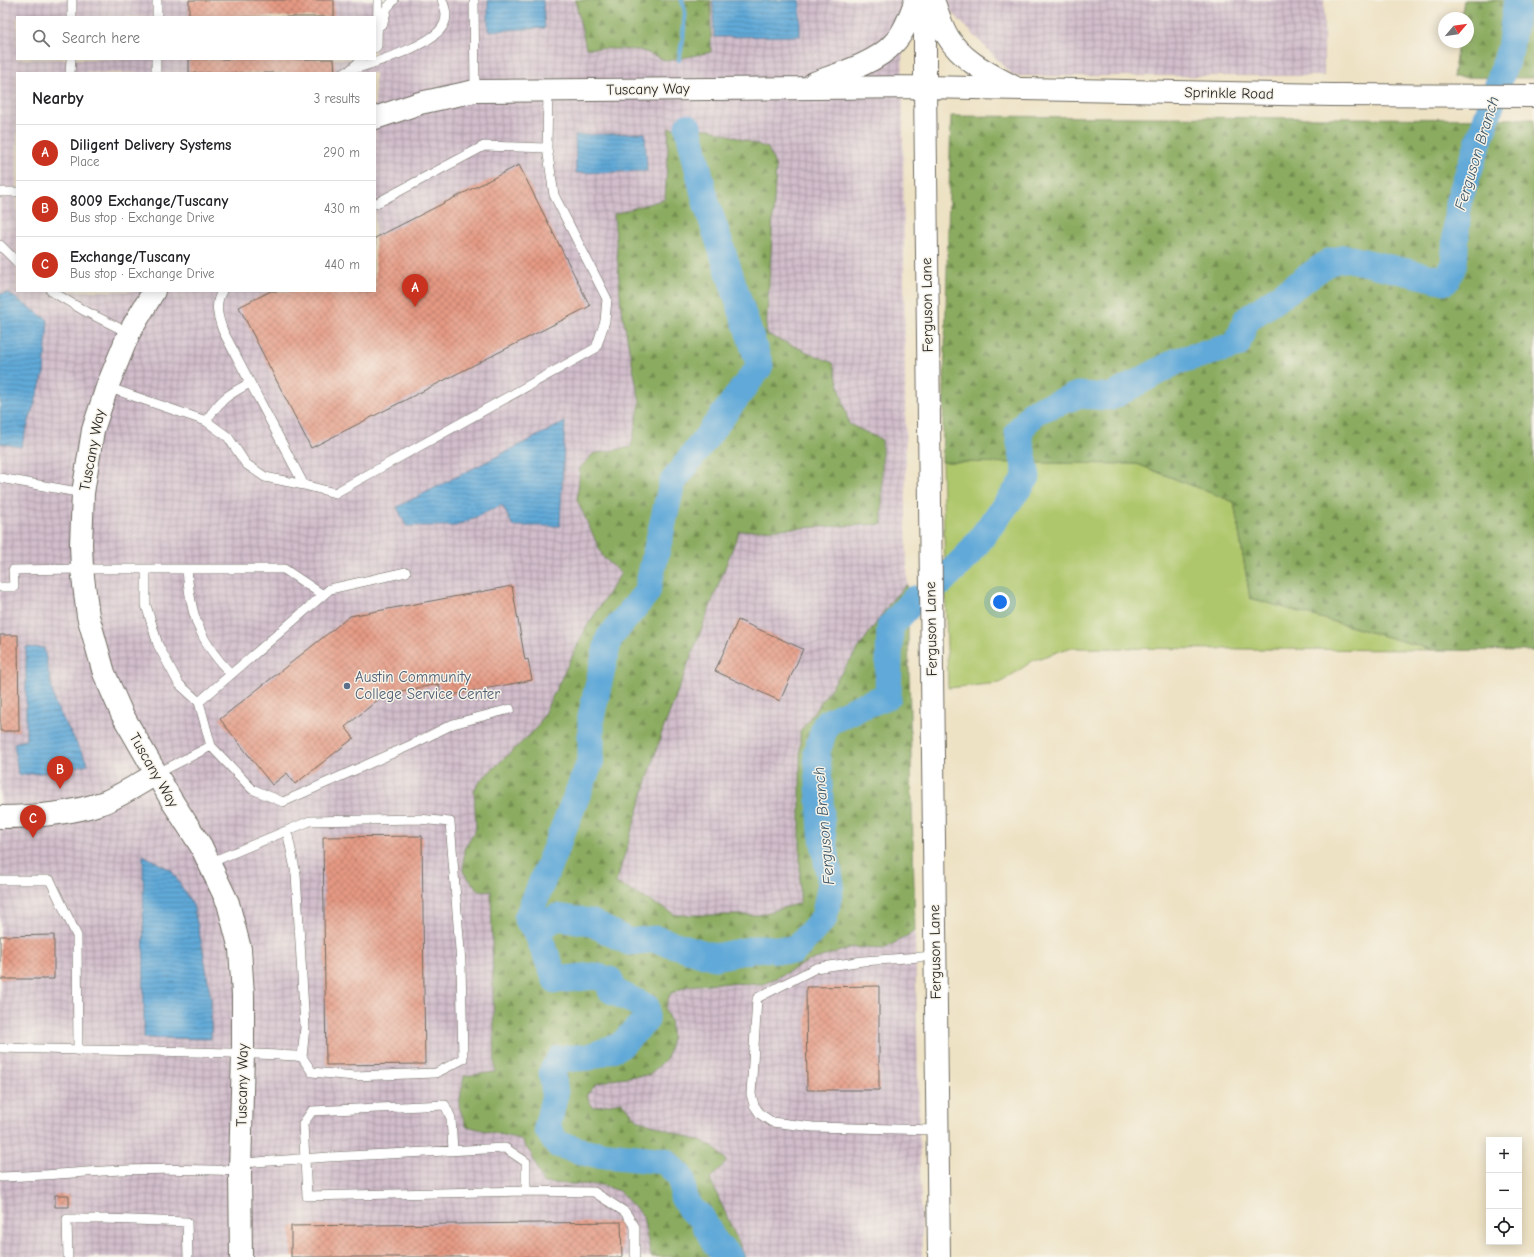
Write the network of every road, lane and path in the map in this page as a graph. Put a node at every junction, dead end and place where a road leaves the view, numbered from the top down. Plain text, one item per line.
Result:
1 (72, 0) edge
2 (157, 0) edge
3 (378, 0) edge
4 (394, 0) edge
5 (442, 0) edge
6 (474, 0) edge
7 (916, 0) edge
8 (925, 0) edge
9 (933, 0) edge
10 (72, 16) edge
11 (157, 16) edge
12 (376, 28) edge
13 (376, 47) edge
14 (71, 60) edge
15 (156, 60) edge
16 (361, 60) edge
17 (70, 72) edge
18 (156, 72) edge
19 (346, 72) edge
20 (924, 87) junction
21 (801, 88) junction
22 (1018, 89) junction
23 (548, 90) junction
24 (475, 91) junction
25 (1534, 96) edge
26 (376, 118) edge
27 (547, 148) junction
28 (0, 192) edge
29 (16, 192) edge
30 (376, 203) edge
31 (0, 246) edge
32 (16, 261) edge
33 (53, 292) edge
34 (153, 292) edge
35 (222, 292) edge
36 (129, 333) junction
37 (250, 383) junction
38 (107, 387) junction
39 (206, 421) junction
40 (0, 478) edge
41 (304, 485) junction
42 (83, 493) junction
43 (82, 569) junction
44 (146, 569) junction
45 (188, 569) junction
46 (406, 572) dead end
47 (0, 587) edge
48 (323, 596) junction
49 (231, 674) junction
50 (199, 702) junction
51 (510, 710) dead end
52 (211, 746) junction
53 (156, 774) junction
54 (0, 817) edge
55 (287, 831) junction
56 (209, 863) junction
57 (0, 880) edge
58 (935, 956) junction
59 (0, 1048) edge
60 (78, 1051) junction
61 (243, 1053) junction
62 (302, 1057) junction
63 (937, 1130) junction
64 (453, 1150) junction
65 (304, 1158) junction
66 (241, 1167) junction
67 (0, 1177) edge
68 (526, 1191) junction
69 (68, 1257) edge
70 (188, 1257) edge
71 (241, 1257) edge
72 (635, 1257) edge
73 (939, 1257) edge

1 - 10 lane
2 - 11 lane
3 - 12 lane
4 - 12 lane
5 - 19 lane
6 - 24 lane
7 - 21 street
8 - 20 street, Ferguson Lane
9 - 22 street
12 - 13 lane
14 - 17 lane
15 - 18 lane
16 - 19 lane
20 - 21 street, Tuscany Way
20 - 22 street, Sprinkle Road
20 - 58 street, Ferguson Lane
21 - 23 street, Tuscany Way
22 - 25 street, Sprinkle Road
23 - 24 street, Tuscany Way
23 - 27 lane
24 - 26 street, Tuscany Way
27 - 30 lane
27 - 41 lane
28 - 29 lane
31 - 32 lane
33 - 36 lane
34 - 36 street, Tuscany Way
35 - 37 lane
36 - 38 street, Tuscany Way
37 - 39 lane
37 - 41 lane
38 - 39 lane
38 - 42 street, Tuscany Way
39 - 41 lane
40 - 42 lane
42 - 43 street, Tuscany Way
43 - 44 lane
43 - 47 lane
43 - 53 street, Tuscany Way
44 - 45 lane
44 - 50 lane
45 - 48 lane
45 - 49 lane
46 - 48 lane
48 - 49 lane
49 - 50 lane
50 - 52 lane
51 - 52 lane
52 - 53 lane
53 - 54 street
53 - 56 street, Tuscany Way
55 - 56 lane
55 - 62 lane
55 - 62 lane
56 - 61 street, Tuscany Way
57 - 60 lane
58 - 63 street, Ferguson Lane
58 - 63 lane
59 - 60 lane
60 - 61 lane
61 - 62 lane
61 - 66 street, Tuscany Way
63 - 73 street, Ferguson Lane
64 - 65 lane
64 - 65 lane
64 - 68 lane
65 - 66 lane
65 - 68 lane
66 - 67 lane
66 - 71 street, Tuscany Way
68 - 72 lane
69 - 70 lane

